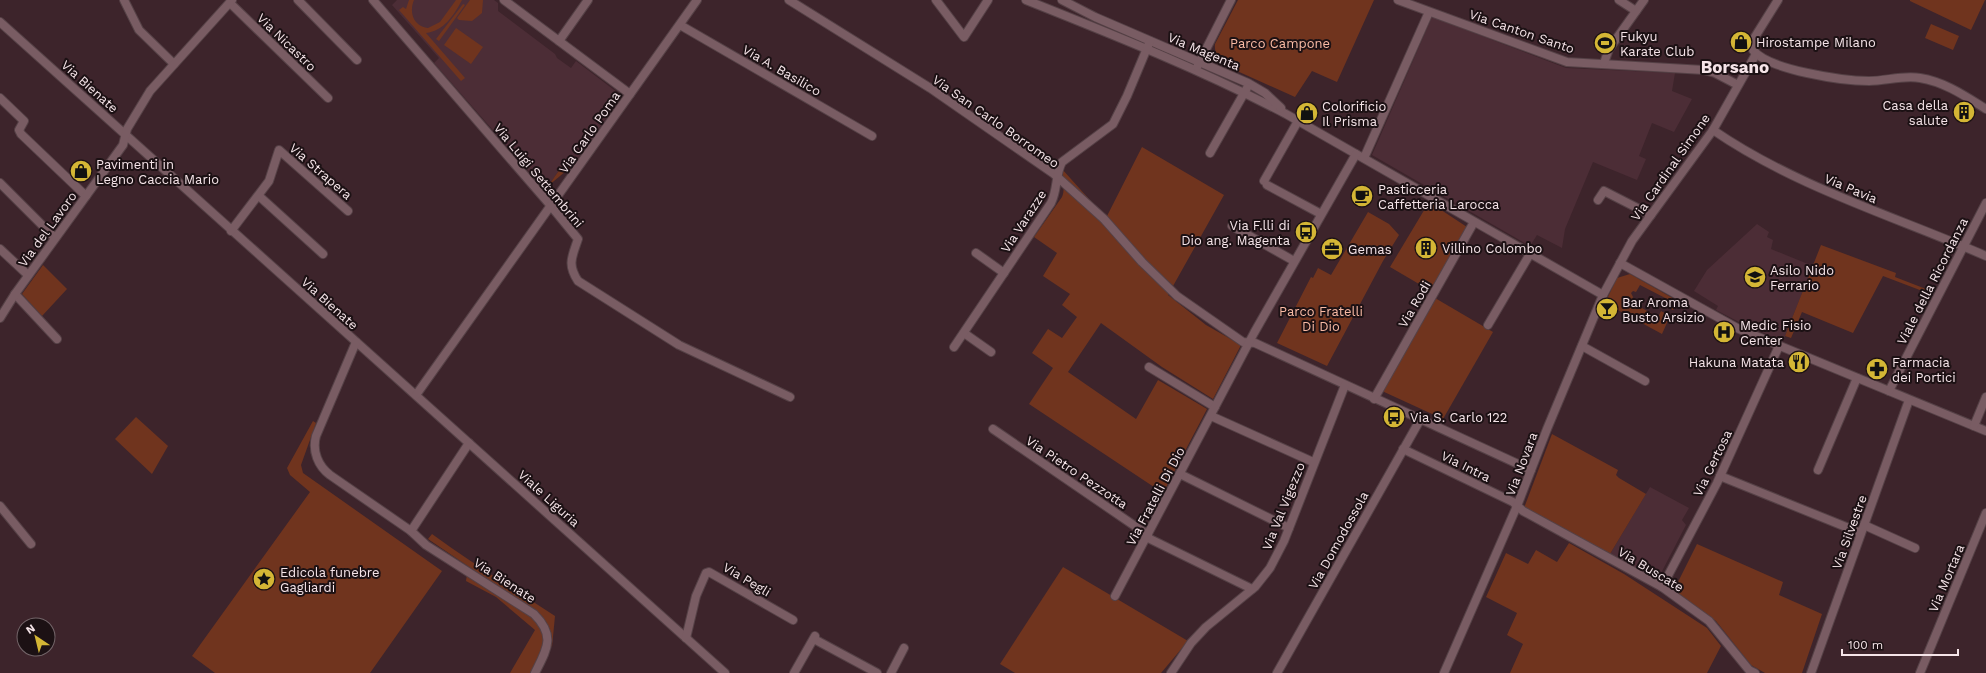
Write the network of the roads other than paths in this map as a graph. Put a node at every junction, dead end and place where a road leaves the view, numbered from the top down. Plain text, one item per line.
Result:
1 (124, 0) edge
2 (298, 0) edge
3 (373, 0) edge
4 (588, 0) edge
5 (697, 0) edge
6 (789, 0) edge
7 (936, 0) edge
8 (988, 0) edge
9 (1026, 0) edge
10 (1062, 0) edge
11 (1231, 0) edge
12 (1398, 0) edge
13 (1422, 0) edge
14 (1619, 0) edge
15 (1644, 0) edge
16 (1778, 0) edge
17 (231, 1) edge
18 (508, 1) edge
19 (1416, 7) junction
20 (1429, 12) junction
21 (1636, 12) junction
22 (0, 22) edge
23 (680, 25) junction
24 (559, 41) junction
25 (1150, 41) junction
26 (1147, 49) junction
27 (1756, 54) junction
28 (357, 60) dead end
29 (1604, 63) junction
30 (174, 64) junction
31 (1198, 66) junction
32 (1249, 83) junction
33 (1738, 85) junction
34 (1245, 92) junction
35 (630, 94) junction
36 (0, 98) edge
37 (328, 98) dead end
38 (1986, 109) edge
39 (1286, 114) junction
40 (1298, 121) junction
41 (1713, 130) junction
42 (126, 135) junction
43 (872, 136) dead end
44 (1210, 153) dead end
45 (1356, 154) junction
46 (1364, 158) junction
47 (1065, 159) joint
48 (1058, 180) junction
49 (0, 184) edge
50 (86, 196) junction
51 (259, 196) junction
52 (1598, 200) dead end
53 (1986, 203) edge
54 (551, 206) junction
55 (348, 211) dead end
56 (1321, 214) junction
57 (1651, 214) junction
58 (1474, 222) junction
59 (1232, 226) dead end
60 (231, 230) junction
61 (55, 238) junction
62 (1963, 247) junction
63 (0, 249) edge
64 (976, 253) dead end
65 (323, 254) dead end
66 (1530, 254) junction
67 (1986, 256) edge
68 (1294, 261) junction
69 (1620, 263) junction
70 (1004, 273) junction
71 (28, 275) junction
72 (15, 294) junction
73 (1603, 295) junction
74 (0, 318) edge
75 (1488, 325) dead end
76 (964, 333) junction
77 (57, 339) dead end
78 (356, 342) junction
79 (1250, 343) junction
80 (1582, 346) junction
81 (1779, 346) junction
82 (954, 347) dead end
83 (991, 352) dead end
84 (1149, 367) dead end
85 (1856, 378) junction
86 (1646, 381) dead end
87 (1345, 385) junction
88 (1889, 391) junction
89 (416, 395) junction
90 (790, 397) dead end
91 (1986, 397) edge
92 (1374, 399) junction
93 (1909, 400) junction
94 (1215, 407) junction
95 (1211, 416) junction
96 (1420, 420) junction
97 (1974, 426) junction
98 (993, 429) dead end
99 (1986, 431) edge
100 (469, 443) junction
101 (1403, 449) junction
102 (1313, 462) junction
103 (1531, 470) junction
104 (1818, 470) dead end
105 (1180, 474) junction
106 (1720, 476) junction
107 (0, 506) edge
108 (1517, 506) junction
109 (1986, 513) edge
110 (1289, 528) junction
111 (1862, 529) junction
112 (411, 531) junction
113 (1147, 536) junction
114 (31, 544) dead end
115 (1915, 548) dead end
116 (1662, 587) junction
117 (1252, 589) junction
118 (1115, 596) dead end
119 (793, 620) dead end
120 (686, 638) junction
121 (904, 648) dead end
122 (1750, 672) edge
123 (535, 673) edge
124 (725, 673) edge
125 (794, 673) edge
126 (877, 673) edge
127 (891, 673) edge
128 (1171, 673) edge
129 (1277, 673) edge
130 (1444, 673) edge
131 (1812, 673) edge
132 (1920, 673) edge

1 - 30 street
2 - 28 street
3 - 54 street, Via Luigi Settembrini
4 - 24 street
5 - 23 street, Via Carlo Poma
6 - 48 street, Via San Carlo Borromeo
7 - 8 street
9 - 26 street, Via Magenta
10 - 25 street, Via Magenta
11 - 31 street
12 - 19 street, Via Canton Santo
13 - 19 street
14 - 21 street
15 - 21 street
16 - 27 street
17 - 30 street, Via del Lavoro
17 - 37 street, Via Nicastro
18 - 24 street
19 - 20 street, Via Canton Santo
20 - 29 street, Via Canton Santo
20 - 46 street
21 - 29 street
22 - 42 street, Via Bienate
23 - 35 street, Via Carlo Poma
23 - 43 street, Via A. Basilico
24 - 35 street
25 - 26 street, Via Magenta
25 - 31 street, Via Magenta
26 - 31 street, Via Magenta
26 - 47 street, Via Magenta
27 - 33 street, Via Cardinal Simone
27 - 38 street
29 - 33 street, Via Canton Santo
30 - 42 street, Via del Lavoro
31 - 32 street, Via Magenta
31 - 34 street, Via Magenta
32 - 34 street, Via Magenta
32 - 39 street, Via Magenta
33 - 41 street, Via Cardinal Simone
34 - 39 street, Via Magenta
34 - 44 street, Via Magenta
35 - 54 street, Via Carlo Poma
36 - 50 street
39 - 40 street, Via Magenta
40 - 45 street, Via Magenta
40 - 56 street
41 - 57 street, Via Cardinal Simone
41 - 62 street, Via Pavia
42 - 50 street, Via del Lavoro
42 - 60 street, Via Bienate
45 - 46 street, Via Magenta
45 - 56 street, Via Fratelli Di Dio
46 - 58 street, Via Magenta
47 - 48 street, Via Varazze
48 - 70 street, Via Varazze
48 - 79 street, Via San Carlo Borromeo
49 - 61 street
50 - 61 street, Via del Lavoro
51 - 55 street, Via Strapera
51 - 60 street, Via Strapera
51 - 65 street
52 - 57 street
53 - 62 street, Viale della Ricordanza
54 - 89 street, Via Carlo Poma
54 - 90 street, Via Luigi Settembrini
56 - 68 street, Via Fratelli Di Dio
57 - 69 street, Via Cardinal Simone
58 - 66 street, Via Magenta
58 - 92 street, Via Rodi
59 - 68 street
60 - 78 street, Via Bienate
61 - 71 street, Via del Lavoro
62 - 67 street, Via Pavia
62 - 88 street, Viale della Ricordanza
63 - 71 street
64 - 70 street, Via Varazze
66 - 73 street, Via Magenta
66 - 75 street
68 - 79 street, Via Fratelli Di Dio
69 - 73 street, Via Novara
69 - 81 street
70 - 76 street, Via Varazze
71 - 72 street, Via del Lavoro
72 - 74 street, Via del Lavoro
72 - 77 street
73 - 80 street, Via Novara
76 - 82 street, Via Varazze
76 - 83 street
78 - 89 street, Viale Liguria
78 - 112 street, Via Bienate
79 - 87 street, Via San Carlo Borromeo
79 - 94 street, Via Fratelli Di Dio
80 - 86 street
80 - 103 street, Via Novara
81 - 85 street
81 - 106 street, Via Certosa
84 - 94 street
85 - 88 street
85 - 104 street
87 - 92 street, Via San Carlo Borromeo
87 - 102 street, Via Val Vigezzo
88 - 93 street
89 - 100 street, Viale Liguria
91 - 97 street
92 - 96 street, Via San Carlo Borromeo
93 - 97 street
93 - 111 street, Via Silvestre
94 - 95 street, Via Fratelli Di Dio
95 - 102 street
95 - 105 street, Via Fratelli Di Dio
96 - 101 street, Via Domodossola
96 - 103 street, Via San Carlo Borromeo
97 - 99 street
98 - 113 street, Via Pietro Pezzotta
100 - 112 street
100 - 120 street, Viale Liguria
101 - 108 street, Via Intra
101 - 129 street, Via Domodossola
102 - 110 street, Via Val Vigezzo
103 - 108 street, Via Novara
105 - 110 street
105 - 113 street, Via Fratelli Di Dio
106 - 111 street
106 - 116 street, Via Certosa
107 - 114 street
108 - 116 street, Via Buscate
108 - 130 street, Via Novara
109 - 132 street, Via Mortara
110 - 117 street, Via Val Vigezzo
111 - 115 street
111 - 131 street, Via Silvestre
112 - 123 street, Via Bienate
113 - 117 street, Via Pietro Pezzotta
113 - 118 street, Via Fratelli Di Dio
116 - 122 street, Via Buscate
117 - 128 street, Via Val Vigezzo
119 - 120 street, Via Pegli
120 - 124 street, Viale Liguria
121 - 127 street
125 - 126 street

